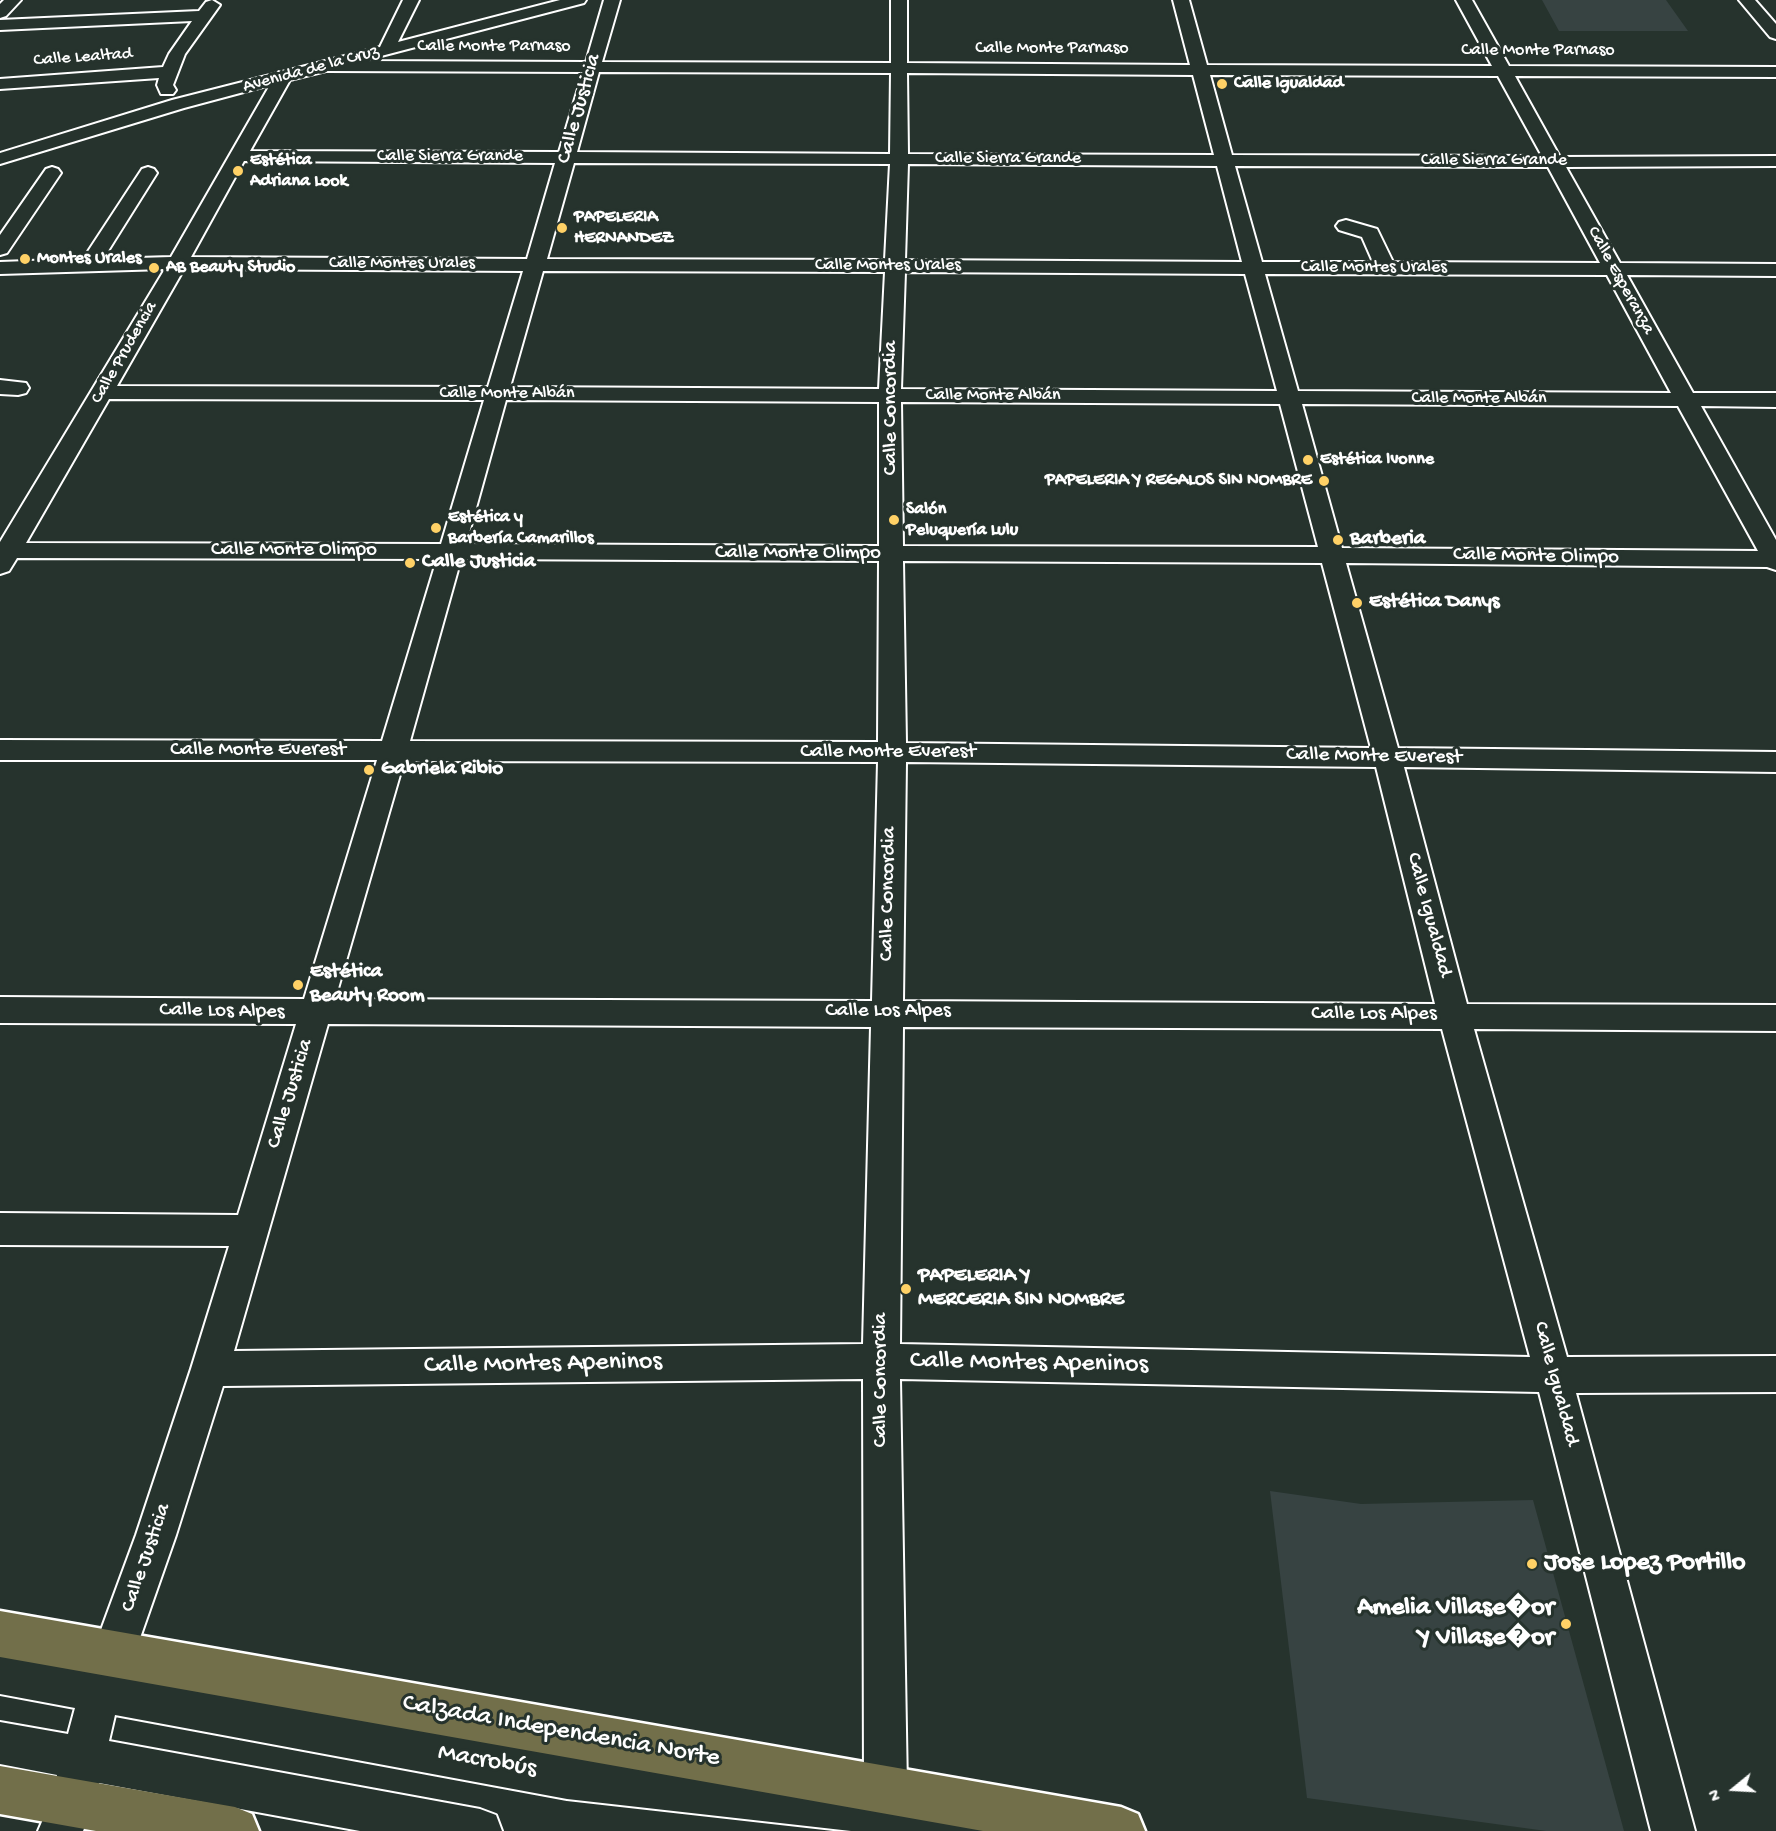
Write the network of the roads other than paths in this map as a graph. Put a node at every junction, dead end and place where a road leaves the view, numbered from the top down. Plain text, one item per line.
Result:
1 (13, 0) edge
2 (216, 0) edge
3 (411, 0) edge
4 (578, 0) edge
5 (612, 0) edge
6 (899, 0) edge
7 (1181, 0) edge
8 (1464, 0) edge
9 (1747, 0) edge
10 (0, 13) edge
11 (1759, 14) junction
12 (205, 16) junction
13 (1776, 16) edge
14 (0, 25) edge
15 (1776, 34) edge
16 (386, 50) junction
17 (327, 66) junction
18 (593, 67) junction
19 (899, 68) junction
20 (1199, 69) junction
21 (1503, 70) junction
22 (169, 72) junction
23 (1776, 72) edge
24 (283, 77) junction
25 (0, 84) edge
26 (178, 105) junction
27 (239, 156) junction
28 (566, 158) junction
29 (0, 159) edge
30 (899, 159) junction
31 (1223, 160) junction
32 (1776, 161) edge
33 (1554, 162) junction
34 (148, 172) dead end
35 (52, 173) dead end
36 (1346, 226) dead end
37 (0, 249) edge
38 (178, 263) junction
39 (535, 264) junction
40 (89, 265) junction
41 (894, 266) junction
42 (1385, 267) junction
43 (0, 268) edge
44 (1253, 268) junction
45 (1614, 270) junction
46 (1776, 270) edge
47 (102, 392) junction
48 (497, 394) junction
49 (890, 396) junction
50 (1290, 398) junction
51 (1686, 400) junction
52 (1776, 400) edge
53 (452, 552) junction
54 (892, 554) junction
55 (3, 555) edge
56 (1330, 555) junction
57 (1775, 560) edge
58 (0, 750) edge
59 (393, 752) junction
60 (892, 752) junction
61 (1388, 757) junction
62 (1776, 762) edge
63 (0, 1010) edge
64 (316, 1012) junction
65 (886, 1012) junction
66 (1454, 1015) junction
67 (1776, 1018) edge
68 (0, 1229) edge
69 (250, 1231) junction
70 (881, 1361) junction
71 (210, 1369) junction
72 (1776, 1374) edge
73 (1553, 1375) junction
74 (0, 1634) edge
75 (0, 1673) edge
76 (107, 1673) junction
77 (0, 1743) edge
78 (81, 1759) junction
79 (885, 1788) junction
80 (0, 1790) edge
81 (66, 1818) edge
82 (235, 1831) edge
83 (480, 1831) edge
84 (977, 1831) edge
85 (1121, 1831) edge
86 (1673, 1831) edge

1 - 10 street
2 - 12 street
3 - 16 street
4 - 16 street, Avenida de la Cruz
5 - 18 street, Calle Justicia
6 - 19 street, Calle Concordia
7 - 20 street, Calle Igualdad
8 - 21 street, Calle Esperanza
9 - 11 street
11 - 13 street
11 - 15 street
12 - 14 street
12 - 22 street
16 - 17 street, Avenida de la Cruz
17 - 18 street, Calle Monte Parnaso
17 - 24 street, Avenida de la Cruz
18 - 19 street, Calle Monte Parnaso
18 - 28 street, Calle Justicia
19 - 20 street, Calle Monte Parnaso
19 - 30 street, Calle Concordia
20 - 21 street, Calle Monte Parnaso
20 - 31 street, Calle Igualdad
21 - 23 street, Calle Monte Parnaso
21 - 33 street, Calle Esperanza
22 - 25 street, Calle Lealtad
22 - 26 street
24 - 26 street, Avenida de la Cruz
24 - 27 street, Calle Prudencia
26 - 29 street, Avenida de la Cruz
27 - 28 street, Calle Sierra Grande
27 - 38 street, Calle Prudencia
28 - 30 street, Calle Sierra Grande
28 - 39 street, Calle Justicia
30 - 31 street, Calle Sierra Grande
30 - 41 street, Calle Concordia
31 - 33 street, Calle Sierra Grande
31 - 44 street, Calle Igualdad
32 - 33 street, Calle Sierra Grande
33 - 45 street, Calle Esperanza
34 - 40 street
35 - 37 street
36 - 42 street
38 - 39 street, Calle Montes Urales
38 - 40 street, Calle Montes Urales
38 - 47 street, Calle Prudencia
39 - 41 street, Calle Montes Urales
39 - 48 street, Calle Justicia
40 - 43 street, Calle Montes Urales
41 - 44 street, Calle Montes Urales
41 - 49 street, Calle Concordia
42 - 44 street, Calle Montes Urales
42 - 45 street, Calle Montes Urales
44 - 50 street, Calle Igualdad
45 - 46 street, Calle Montes Urales
45 - 51 street, Calle Esperanza
47 - 48 street, Calle Monte Albán
47 - 55 street, Calle Prudencia
48 - 49 street, Calle Monte Albán
48 - 53 street, Calle Justicia
49 - 50 street, Calle Monte Albán
49 - 54 street, Calle Concordia
50 - 51 street, Calle Monte Albán
50 - 56 street, Calle Igualdad
51 - 52 street, Calle Monte Albán
51 - 57 street, Calle Esperanza
53 - 54 street, Calle Monte Olimpo
53 - 55 street, Calle Monte Olimpo
53 - 59 street, Calle Justicia
54 - 56 street, Calle Monte Olimpo
54 - 60 street, Calle Concordia
56 - 57 street, Calle Monte Olimpo
56 - 61 street, Calle Igualdad
58 - 59 street, Calle Monte Everest
59 - 60 street, Calle Monte Everest
59 - 64 street, Calle Justicia
60 - 61 street, Calle Monte Everest
60 - 65 street, Calle Concordia
61 - 62 street, Calle Monte Everest
61 - 66 street, Calle Igualdad
63 - 64 street, Calle Los Alpes
64 - 65 street, Calle Los Alpes
64 - 69 street, Calle Justicia
65 - 66 street, Calle Los Alpes
65 - 70 street, Calle Concordia
66 - 67 street, Calle Los Alpes
66 - 73 street, Calle Igualdad
68 - 69 street
69 - 71 street, Calle Justicia
70 - 71 street, Calle Montes Apeninos
70 - 73 street, Calle Montes Apeninos
70 - 79 street, Calle Concordia
71 - 76 street, Calle Justicia
72 - 73 street, Calle Montes Apeninos
73 - 86 street, Calle Igualdad
74 - 76 main road, Calzada Independencia Norte
75 - 76 street, Macrobús
76 - 78 street, Calle Justicia
76 - 79 main road, Calzada Independencia Norte
76 - 84 street, Macrobús
77 - 78 street
78 - 81 street, Calle Justicia
78 - 83 street
79 - 85 main road, Calzada Independencia Norte
80 - 81 main road
81 - 82 main road

